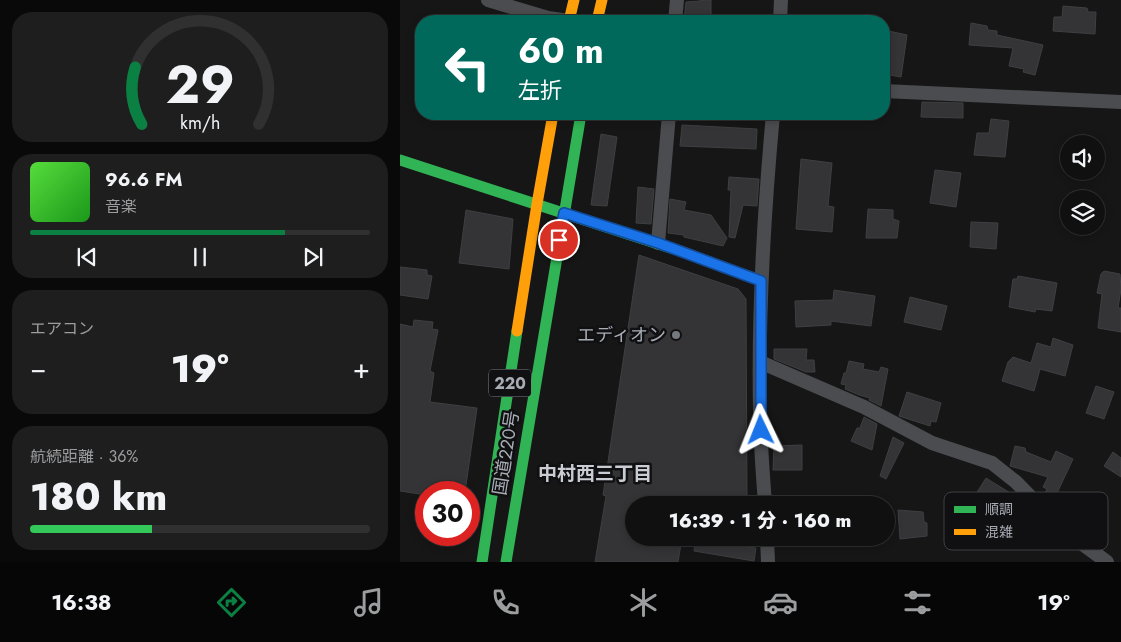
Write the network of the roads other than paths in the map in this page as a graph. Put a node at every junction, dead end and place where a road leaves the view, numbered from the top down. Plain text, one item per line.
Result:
1 (488, 0) edge
2 (574, 0) edge
3 (602, 0) edge
4 (677, 0) edge
5 (781, 0) edge
6 (538, 15) edge
7 (570, 15) edge
8 (598, 15) edge
9 (676, 15) edge
10 (780, 15) edge
11 (890, 91) edge
12 (1121, 102) edge
13 (552, 120) edge
14 (579, 120) edge
15 (668, 120) edge
16 (772, 120) edge
17 (400, 160) edge
18 (537, 204) junction
19 (564, 213) junction
20 (658, 243) junction
21 (761, 281) junction
22 (760, 362) junction
23 (1026, 492) edge
24 (765, 496) edge
25 (767, 546) edge
26 (1091, 550) edge
27 (482, 562) edge
28 (506, 562) edge
29 (768, 562) edge
30 (1108, 562) edge

1 - 6 street
2 - 7 main road
3 - 8 main road
4 - 9 street
5 - 10 street
11 - 12 street
13 - 18 main road, 国道220号 / 220
14 - 19 main road, 国道220号 / 220
15 - 20 street
16 - 21 street
17 - 18 main road
18 - 19 main road
18 - 27 main road, 国道220号 / 220
19 - 20 main road
19 - 28 main road, 国道220号 / 220
20 - 21 main road
21 - 22 street
22 - 23 street
22 - 24 street
25 - 29 street
26 - 30 street

